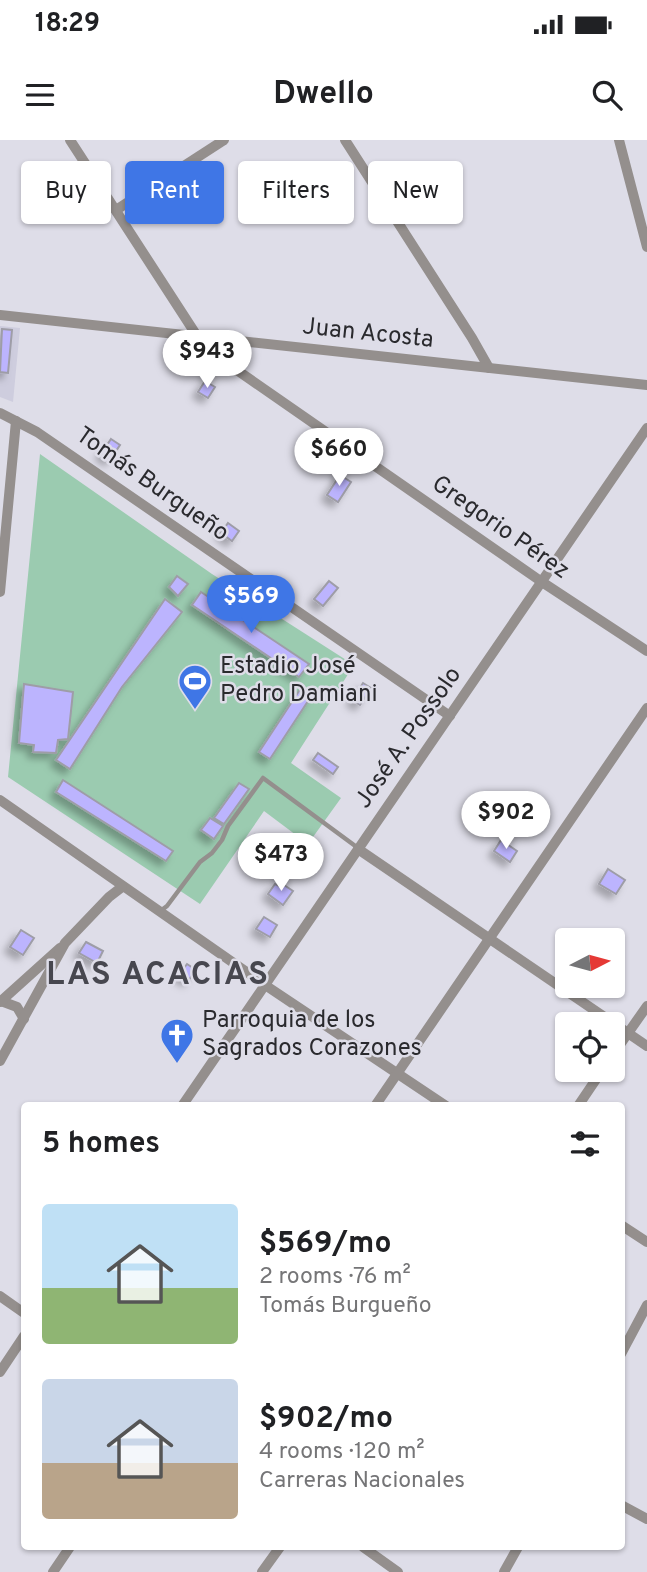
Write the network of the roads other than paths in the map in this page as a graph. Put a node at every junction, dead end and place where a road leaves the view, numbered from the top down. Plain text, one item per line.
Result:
1 (71, 140) edge
2 (224, 140) edge
3 (345, 140) edge
4 (619, 140) edge
5 (116, 210) junction
6 (647, 247) edge
7 (0, 315) edge
8 (197, 336) junction
9 (489, 368) junction
10 (647, 384) edge
11 (0, 413) edge
12 (16, 421) junction
13 (647, 428) edge
14 (542, 582) junction
15 (0, 592) edge
16 (647, 651) edge
17 (647, 708) edge
18 (450, 716) junction
19 (0, 800) edge
20 (358, 849) junction
21 (122, 887) junction
22 (159, 912) junction
23 (490, 938) junction
24 (65, 943) junction
25 (265, 985) junction
26 (0, 1002) edge
27 (647, 1006) edge
28 (24, 1018) junction
29 (628, 1033) junction
30 (625, 1037) edge
31 (647, 1046) edge
32 (0, 1061) edge
33 (398, 1074) junction
34 (594, 1082) edge
35 (185, 1102) edge
36 (378, 1102) edge
37 (440, 1102) edge
38 (581, 1102) edge
39 (625, 1228) edge
40 (647, 1242) edge
41 (0, 1296) edge
42 (647, 1306) edge
43 (21, 1310) edge
44 (21, 1340) edge
45 (625, 1347) edge
46 (0, 1372) edge
47 (625, 1507) edge
48 (647, 1519) edge
49 (68, 1550) edge
50 (277, 1550) edge
51 (367, 1550) edge
52 (516, 1550) edge
53 (53, 1572) edge
54 (262, 1572) edge
55 (398, 1572) edge
56 (504, 1572) edge

1 - 5 street, Gregorio Pérez
2 - 5 street
3 - 9 street
4 - 6 street
5 - 8 street, Gregorio Pérez
7 - 8 street, Juan Acosta
8 - 9 street, Juan Acosta
8 - 14 street, Gregorio Pérez
9 - 10 street, Juan Acosta
11 - 12 street, Tomás Burgueño
12 - 15 street
12 - 18 street, Tomás Burgueño
13 - 14 street, José A. Possolo
14 - 16 street, Gregorio Pérez
14 - 18 street, José A. Possolo
17 - 23 street
18 - 20 street, José A. Possolo
19 - 21 street
20 - 22 lane
20 - 23 street
20 - 25 street, José A. Possolo
21 - 22 street
21 - 24 street
22 - 25 street
23 - 29 street
23 - 33 street
24 - 26 street
24 - 28 street
25 - 33 street
25 - 35 street, José A. Possolo
26 - 28 street
27 - 29 street
28 - 32 street
29 - 30 street
29 - 31 street
33 - 36 street
33 - 37 street
34 - 38 street
39 - 40 street
41 - 43 street
42 - 45 street
44 - 46 street
47 - 48 street
49 - 53 street
50 - 54 street
51 - 55 street
52 - 56 street

